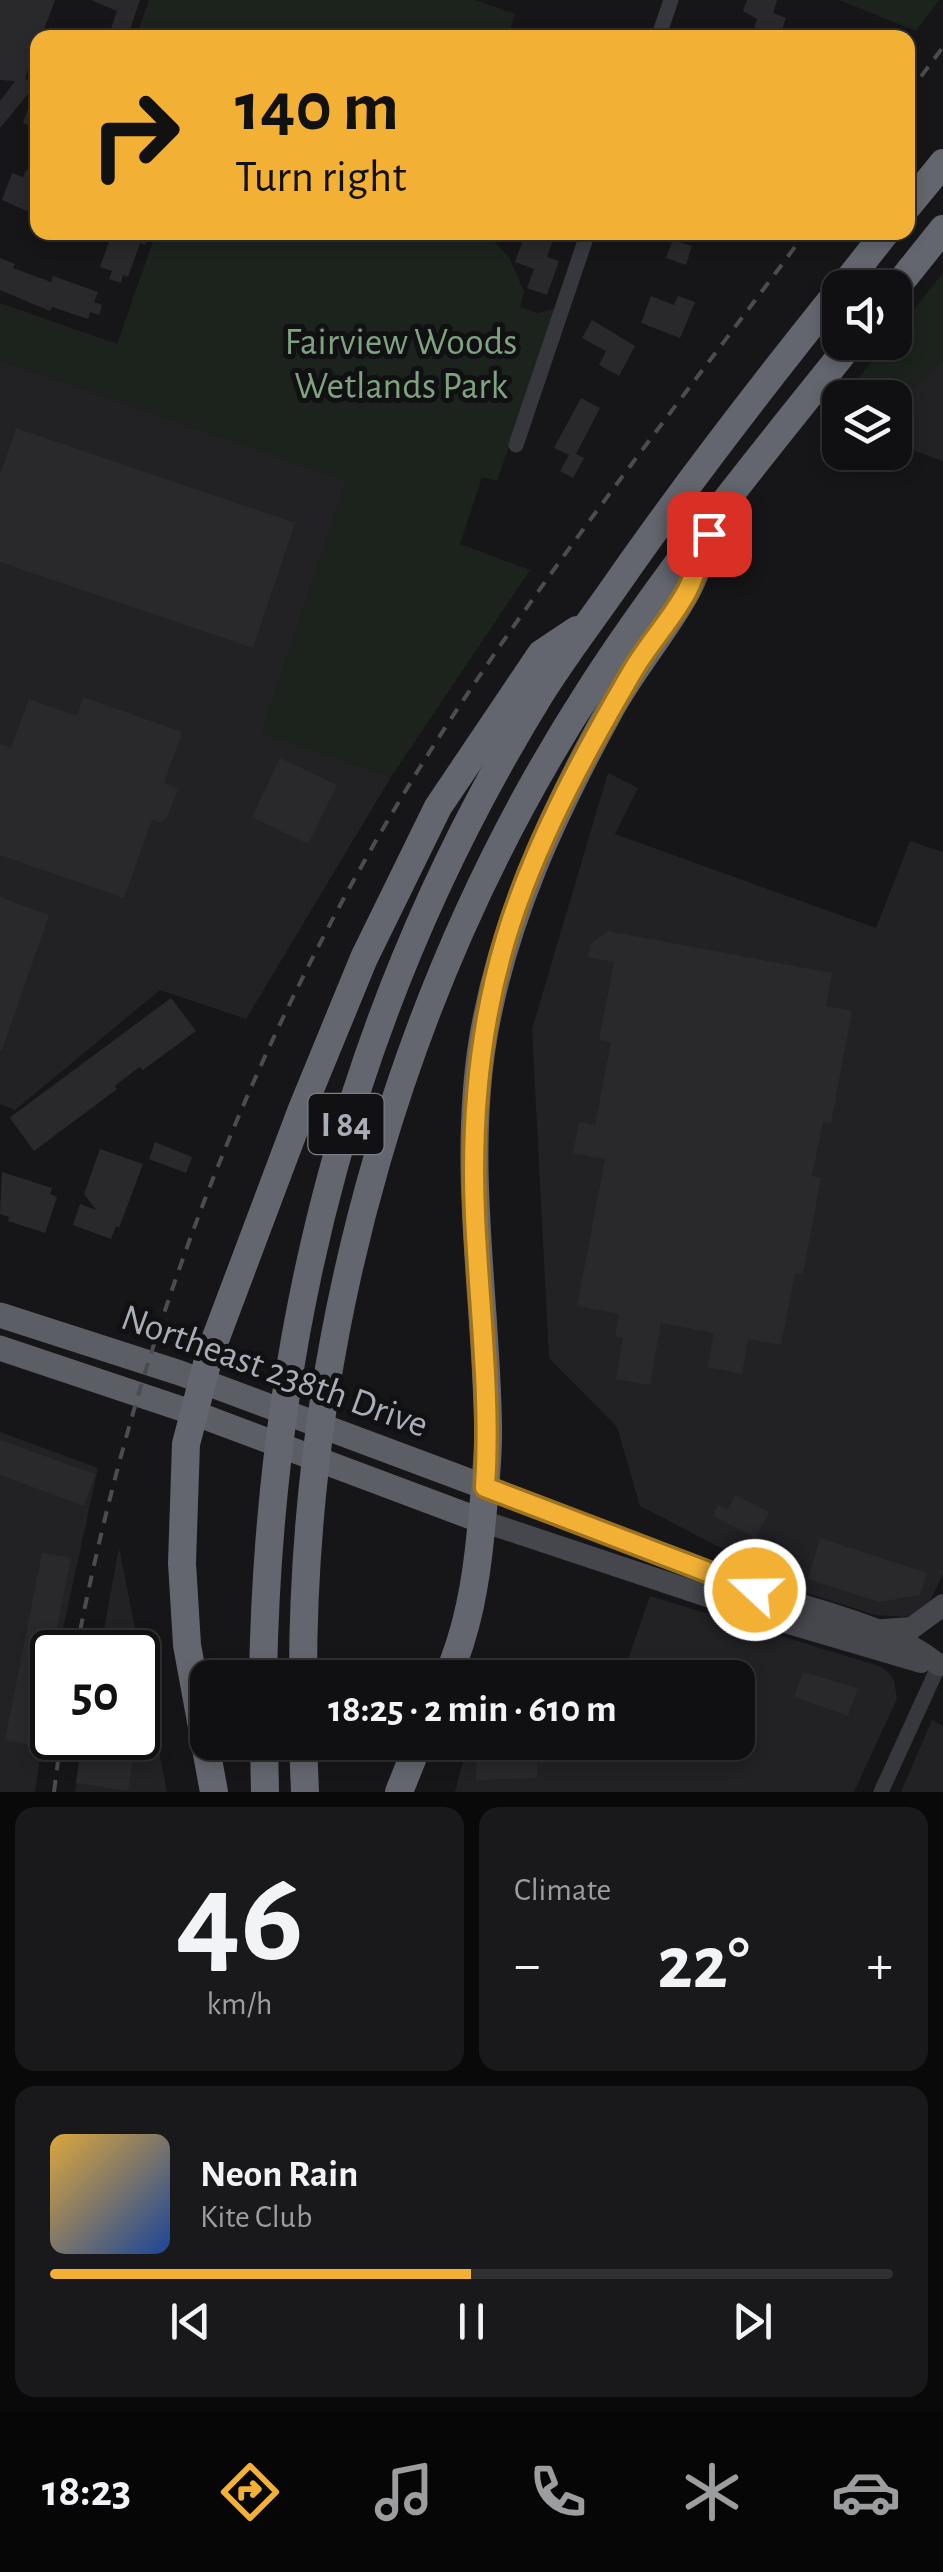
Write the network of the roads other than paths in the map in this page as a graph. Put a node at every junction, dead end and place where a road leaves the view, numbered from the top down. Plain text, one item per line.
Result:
1 (671, 0) edge
2 (661, 30) edge
3 (943, 162) edge
4 (915, 197) edge
5 (943, 229) edge
6 (585, 240) edge
7 (880, 240) edge
8 (855, 270) edge
9 (910, 270) edge
10 (822, 312) edge
11 (837, 360) edge
12 (516, 445) dead end
13 (720, 505) junction
14 (591, 620) junction
15 (0, 1316) edge
16 (0, 1348) edge
17 (191, 1377) junction
18 (182, 1409) junction
19 (485, 1487) junction
20 (482, 1521) junction
21 (943, 1606) edge
22 (879, 1630) junction
23 (264, 1660) edge
24 (303, 1660) edge
25 (454, 1660) edge
26 (941, 1660) edge
27 (265, 1760) edge
28 (305, 1760) edge
29 (412, 1760) edge
30 (214, 1792) edge
31 (266, 1792) edge
32 (306, 1792) edge
33 (400, 1792) edge
34 (881, 1792) edge

1 - 2 street
3 - 4 highway
5 - 9 highway
6 - 12 street
7 - 8 highway, I 84
10 - 14 highway, I 84
11 - 13 highway, I 84
13 - 19 highway
13 - 24 highway, I 84
14 - 17 highway
14 - 23 highway, I 84
15 - 17 highway, Northeast 238th Drive
16 - 18 highway, Northeast 238th Drive
17 - 18 highway
17 - 19 highway, Northeast 238th Drive
18 - 20 highway, Northeast 238th Drive
18 - 30 highway
19 - 20 highway
19 - 22 main road, Northeast 238th Drive
20 - 25 highway
20 - 26 main road, Northeast 238th Drive
21 - 22 main road
22 - 26 main road, Northeast 238th Drive
26 - 34 street
27 - 31 highway
28 - 32 highway
29 - 33 highway

